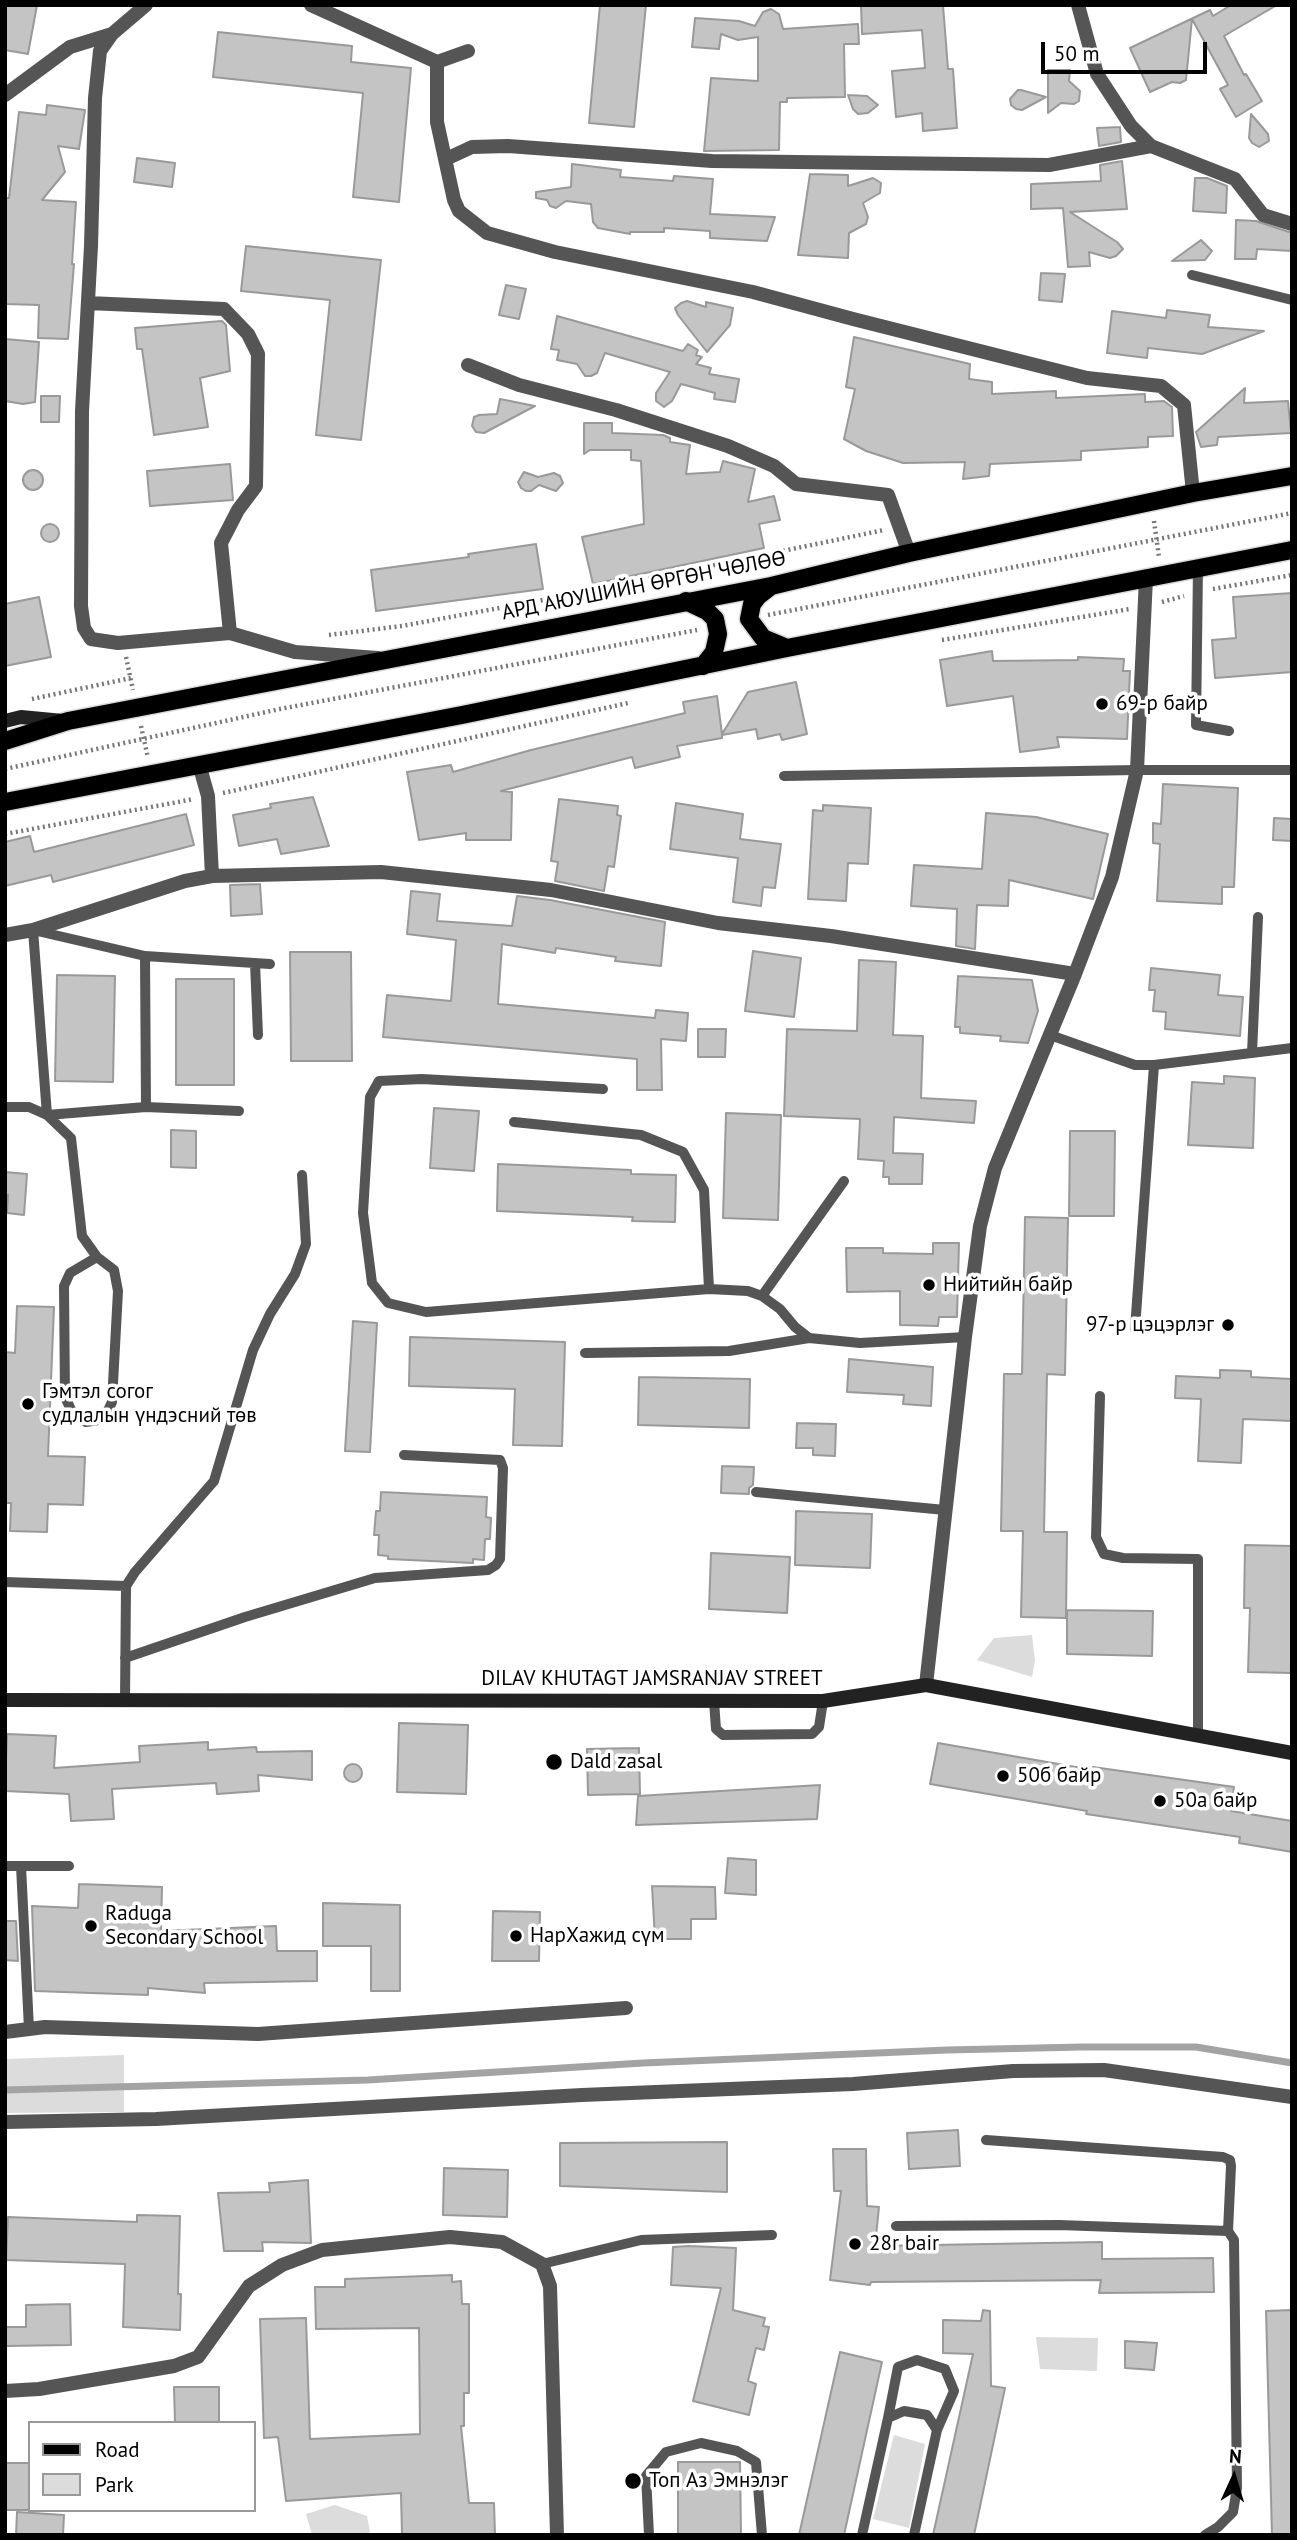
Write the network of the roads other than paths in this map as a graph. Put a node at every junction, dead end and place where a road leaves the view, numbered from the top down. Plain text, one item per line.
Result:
1 (146, 5) edge
2 (311, 5) edge
3 (1078, 5) edge
4 (112, 34) junction
5 (468, 51) dead end
6 (437, 62) junction
7 (5, 95) edge
8 (1150, 146) junction
9 (446, 159) junction
10 (1292, 224) edge
11 (1192, 275) dead end
12 (1292, 300) edge
13 (88, 303) junction
14 (468, 365) dead end
15 (1292, 476) edge
16 (1193, 493) junction
17 (1292, 550) edge
18 (909, 553) junction
19 (1198, 567) junction
20 (1154, 577) junction
21 (771, 586) junction
22 (686, 601) junction
23 (230, 633) junction
24 (787, 648) junction
25 (390, 658) junction
26 (703, 666) junction
27 (5, 721) edge
28 (68, 721) junction
29 (1229, 731) dead end
30 (5, 741) edge
31 (200, 764) junction
32 (1137, 770) junction
33 (1292, 770) edge
34 (784, 776) dead end
35 (5, 802) edge
36 (212, 876) junction
37 (1258, 917) dead end
38 (33, 930) junction
39 (5, 935) edge
40 (145, 956) junction
41 (255, 963) junction
42 (270, 964) dead end
43 (1075, 974) junction
44 (258, 1035) dead end
45 (1050, 1035) junction
46 (1292, 1048) edge
47 (1252, 1053) junction
48 (1154, 1065) junction
49 (603, 1089) dead end
50 (5, 1107) edge
51 (146, 1107) junction
52 (239, 1111) dead end
53 (47, 1115) junction
54 (514, 1122) dead end
55 (302, 1175) dead end
56 (844, 1181) dead end
57 (97, 1257) junction
58 (709, 1289) junction
59 (762, 1296) junction
60 (1135, 1329) dead end
61 (965, 1337) junction
62 (809, 1338) junction
63 (585, 1353) dead end
64 (1100, 1396) dead end
65 (404, 1455) dead end
66 (756, 1492) dead end
67 (945, 1510) junction
68 (5, 1583) edge
69 (126, 1586) junction
70 (125, 1658) junction
71 (926, 1685) junction
72 (5, 1700) edge
73 (125, 1700) junction
74 (714, 1701) junction
75 (823, 1701) junction
76 (1198, 1736) junction
77 (1292, 1753) edge
78 (5, 1866) edge
79 (21, 1866) junction
80 (69, 1866) dead end
81 (626, 2008) dead end
82 (29, 2029) junction
83 (5, 2032) edge
84 (1292, 2097) edge
85 (5, 2122) edge
86 (986, 2140) dead end
87 (896, 2226) dead end
88 (1228, 2231) junction
89 (772, 2235) dead end
90 (542, 2264) junction
91 (5, 2391) edge
92 (888, 2418) junction
93 (937, 2430) junction
94 (557, 2535) edge
95 (649, 2535) edge
96 (762, 2535) edge
97 (862, 2535) edge
98 (914, 2535) edge
99 (1205, 2535) edge

1 - 4 street
2 - 6 street
3 - 8 street
4 - 7 street
4 - 13 street
5 - 6 street
6 - 9 street
8 - 9 street
8 - 10 street
9 - 16 street
11 - 12 lane
13 - 23 street
13 - 23 street
14 - 18 street
15 - 16 main road, АРД АЮУШИЙН ӨРГӨН ЧӨЛӨӨ
16 - 18 main road, АРД АЮУШИЙН ӨРГӨН ЧӨЛӨӨ
17 - 19 main road
18 - 21 main road, АРД АЮУШИЙН ӨРГӨН ЧӨЛӨӨ
19 - 20 main road
19 - 29 lane
20 - 24 main road
20 - 32 street
21 - 22 main road, АРД АЮУШИЙН ӨРГӨН ЧӨЛӨӨ
21 - 24 main road
22 - 25 main road, АРД АЮУШИЙН ӨРГӨН ЧӨЛӨӨ
22 - 26 main road
23 - 25 street
24 - 26 main road
25 - 28 main road, АРД АЮУШИЙН ӨРГӨН ЧӨЛӨӨ
26 - 31 main road
27 - 28 main road
28 - 30 main road, АРД АЮУШИЙН ӨРГӨН ЧӨЛӨӨ
31 - 35 main road
31 - 36 street
32 - 33 lane
32 - 34 lane
32 - 43 street
36 - 38 street
36 - 43 street
37 - 47 lane
38 - 39 street
38 - 40 lane
38 - 53 lane
40 - 41 lane
40 - 51 lane
41 - 42 lane
41 - 44 lane
43 - 45 street
45 - 48 lane
45 - 61 street
46 - 47 lane
47 - 48 lane
48 - 60 lane
49 - 58 lane
50 - 53 lane
51 - 52 lane
51 - 53 lane
53 - 57 lane
54 - 58 lane
55 - 69 lane
56 - 59 lane
57 - 57 lane
58 - 59 lane
59 - 62 lane
61 - 62 lane
61 - 67 street
62 - 63 lane
64 - 76 lane
65 - 70 lane
66 - 67 lane
67 - 71 street
68 - 69 lane
69 - 70 lane
70 - 73 lane
71 - 75 main road, DILAV KHUTAGT JAMSRANJAV STREET
71 - 76 main road, DILAV KHUTAGT JAMSRANJAV STREET
72 - 73 main road, DILAV KHUTAGT JAMSRANJAV STREET
73 - 74 main road, DILAV KHUTAGT JAMSRANJAV STREET
74 - 75 main road, DILAV KHUTAGT JAMSRANJAV STREET
74 - 75 lane
76 - 77 main road, DILAV KHUTAGT JAMSRANJAV STREET
78 - 79 lane
79 - 80 lane
79 - 82 lane
81 - 82 street
82 - 83 street
84 - 85 street
86 - 88 lane
87 - 88 lane
88 - 99 lane
89 - 90 lane
90 - 91 street
90 - 94 street
92 - 93 lane
92 - 93 lane
92 - 97 lane
93 - 98 lane
95 - 96 lane

